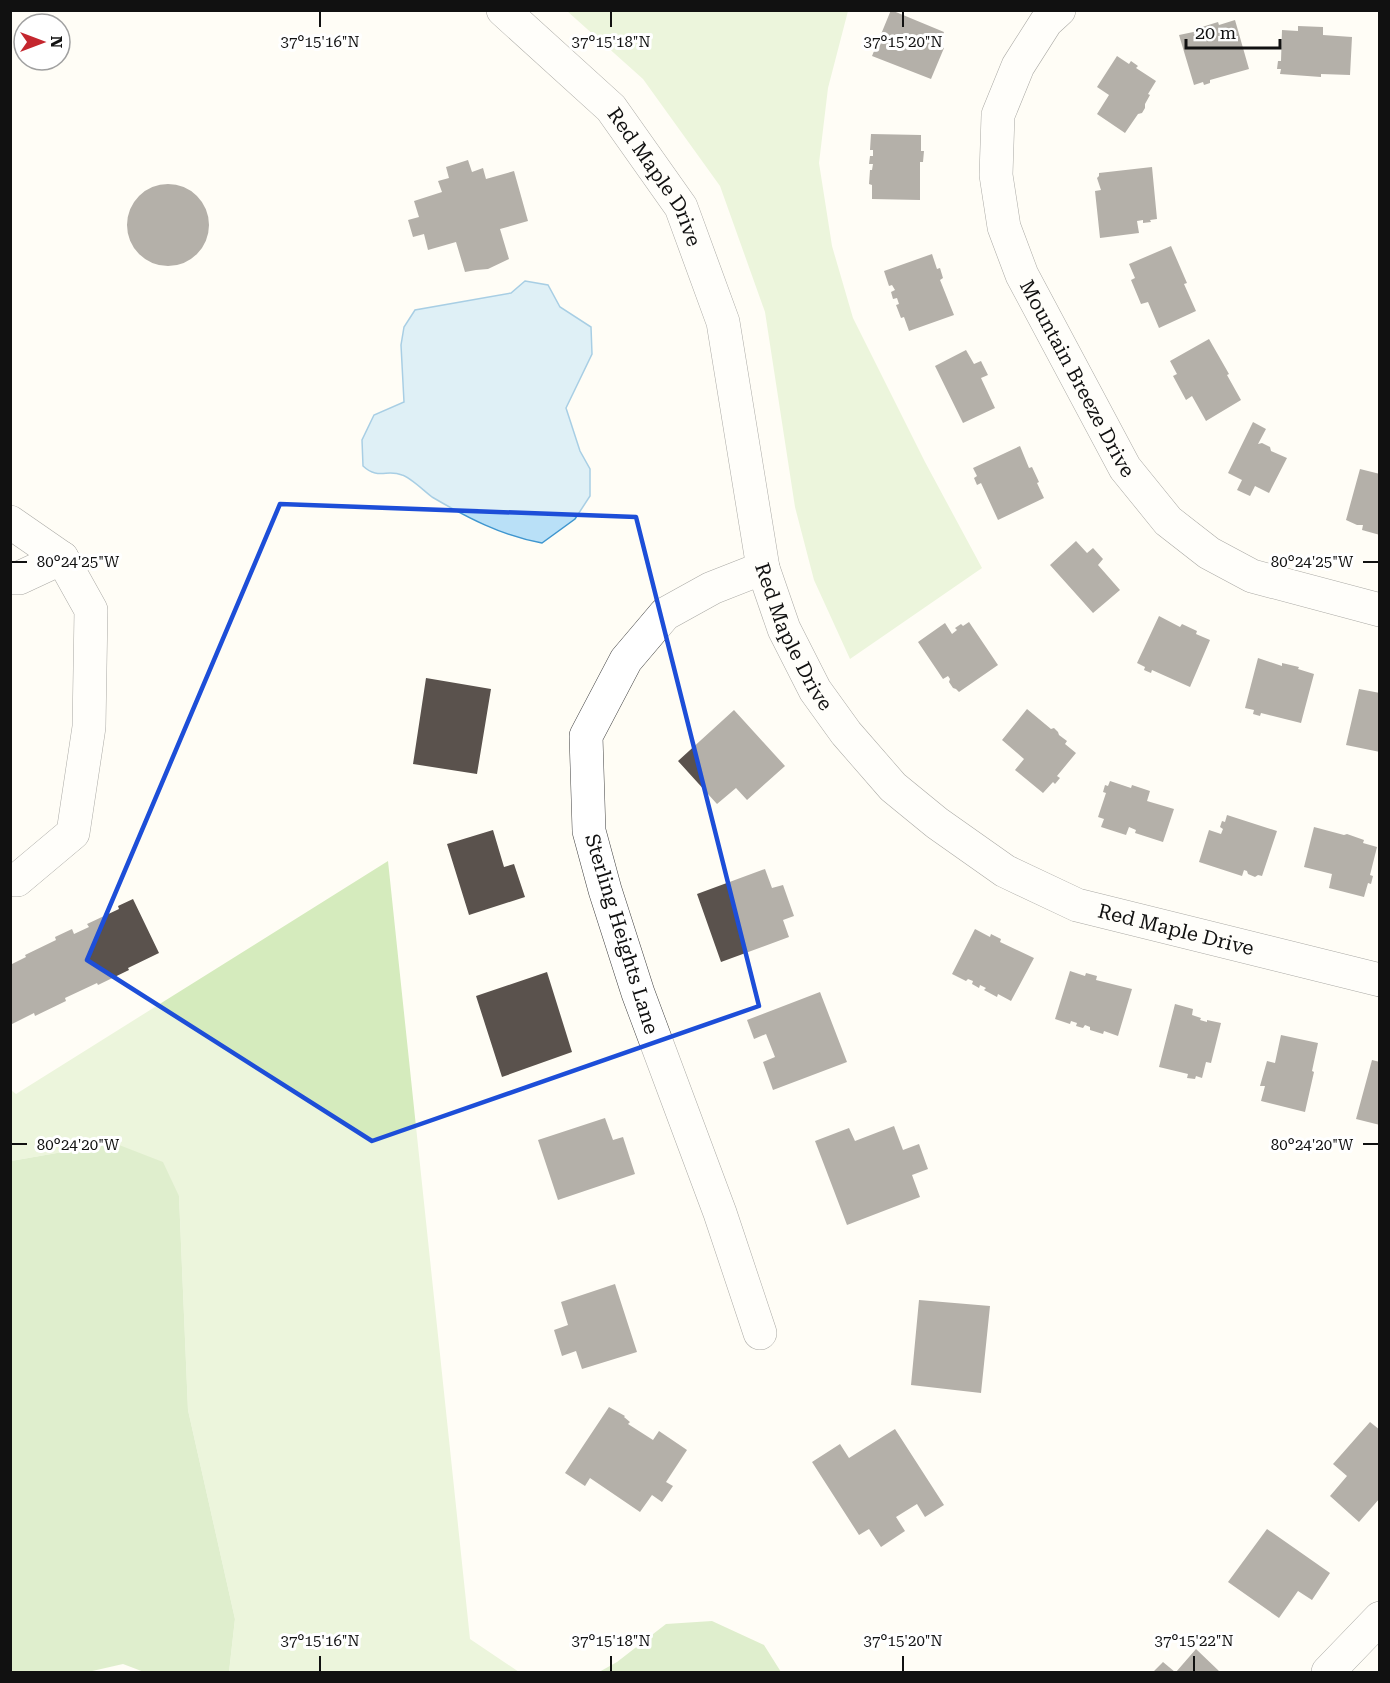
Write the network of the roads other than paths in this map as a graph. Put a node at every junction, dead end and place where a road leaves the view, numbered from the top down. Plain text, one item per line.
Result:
1 (503, 10) edge
2 (1059, 10) edge
3 (10, 522) edge
4 (62, 558) junction
5 (763, 568) junction
6 (10, 578) edge
7 (1380, 610) edge
8 (10, 880) edge
9 (1380, 980) edge
10 (760, 1334) dead end
11 (1380, 1618) edge
12 (1328, 1672) edge

1 - 5 street, Red Maple Drive
2 - 7 street, Mountain Breeze Drive
3 - 4 street
4 - 6 street
4 - 8 street
5 - 9 street, Red Maple Drive
5 - 10 street, Sterling Heights Lane
11 - 12 street

